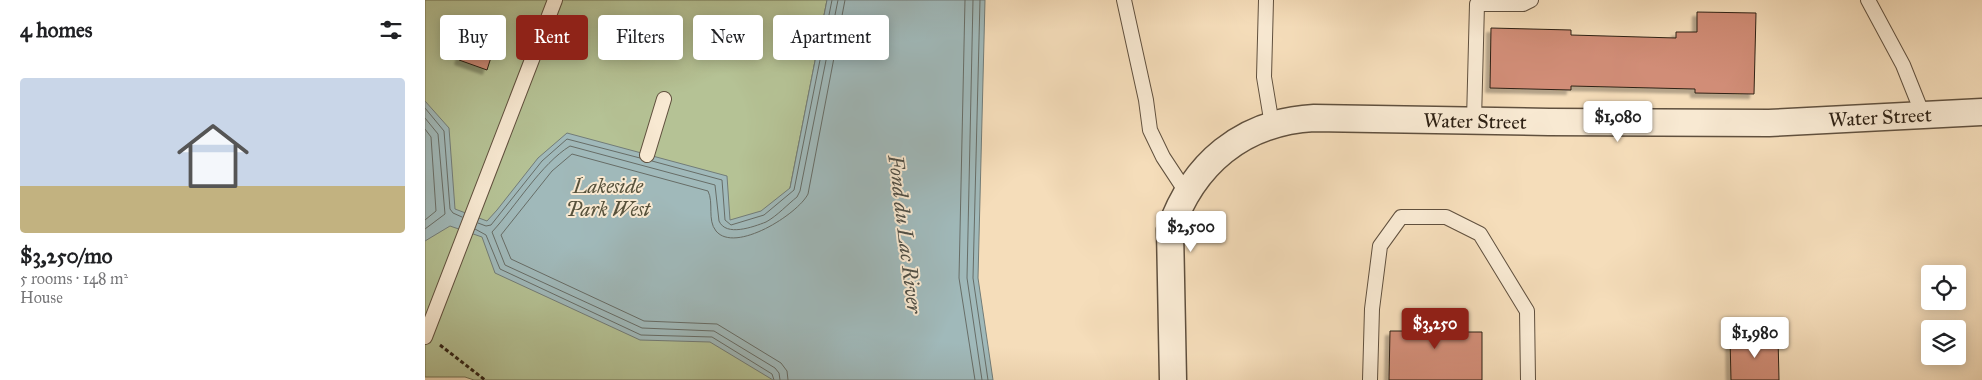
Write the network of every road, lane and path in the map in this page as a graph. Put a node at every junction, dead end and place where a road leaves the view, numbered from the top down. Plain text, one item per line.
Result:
1 (555, 0) edge
2 (1124, 0) edge
3 (1266, 0) edge
4 (1531, 0) edge
5 (1868, 0) edge
6 (663, 99) dead end
7 (1982, 112) edge
8 (1923, 115) junction
9 (1474, 120) junction
10 (1272, 125) junction
11 (647, 155) dead end
12 (1186, 192) junction
13 (426, 335) edge
14 (485, 380) edge
15 (1173, 380) edge
16 (1370, 380) edge
17 (1528, 380) edge

1 - 13 lane
2 - 12 lane
3 - 10 lane
4 - 9 lane
5 - 8 lane
6 - 11 lane
7 - 8 street, Water Street
8 - 9 street, Water Street
9 - 10 street, Water Street
10 - 12 street, Water Street
12 - 15 street, Water Street
13 - 14 path
16 - 17 lane

